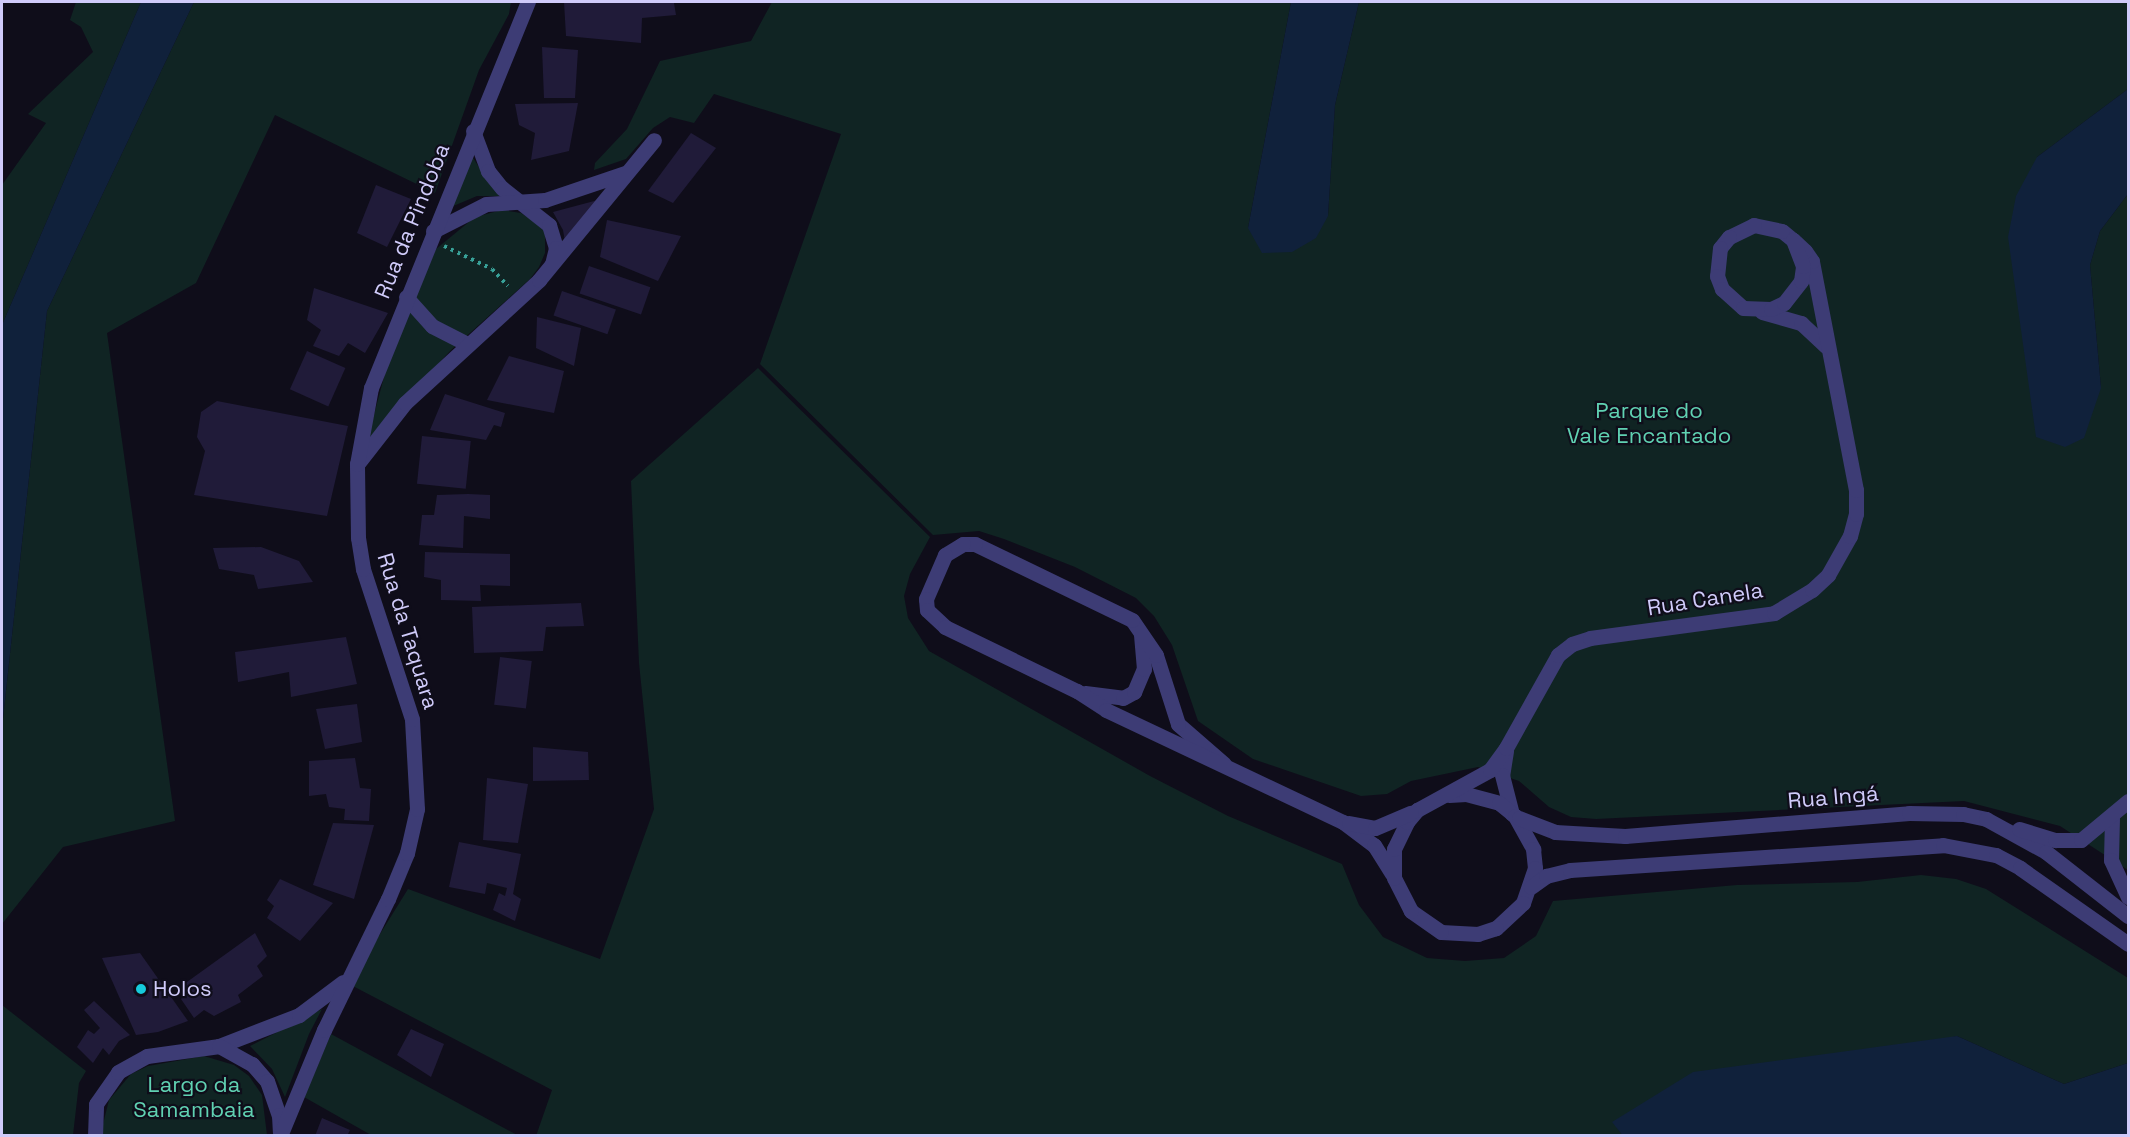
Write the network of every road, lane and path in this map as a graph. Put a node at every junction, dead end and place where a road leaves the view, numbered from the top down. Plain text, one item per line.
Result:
1 (528, 2) edge
2 (473, 131) junction
3 (654, 140) dead end
4 (627, 173) junction
5 (524, 203) junction
6 (431, 235) junction
7 (1792, 240) junction
8 (552, 264) junction
9 (406, 297) junction
10 (518, 302) junction
11 (1757, 311) junction
12 (467, 344) junction
13 (1826, 346) junction
14 (357, 464) junction
15 (1140, 630) junction
16 (1077, 691) junction
17 (1506, 748) junction
18 (1224, 764) junction
19 (1449, 795) junction
20 (2128, 801) edge
21 (1418, 810) junction
22 (1514, 815) junction
23 (2112, 818) junction
24 (1986, 819) junction
25 (1343, 822) junction
26 (1394, 878) junction
27 (1531, 887) junction
28 (2128, 897) edge
29 (2128, 916) edge
30 (2128, 944) edge
31 (348, 978) junction
32 (219, 1046) junction
33 (95, 1136) edge
34 (280, 1136) edge

1 - 2 street, Rua da Pindoba
2 - 5 street
2 - 6 street, Rua da Pindoba
3 - 4 street
4 - 5 street
4 - 8 street
5 - 6 street
5 - 8 street
6 - 9 street, Rua da Pindoba
6 - 10 path
7 - 11 street
7 - 11 street, Rua Canela
7 - 13 street, Rua Canela
8 - 10 street
9 - 12 street
9 - 14 street, Rua da Pindoba
10 - 12 street
11 - 13 street, Rua Canela
12 - 14 street
13 - 17 street, Rua Canela
14 - 31 street, Rua da Taquara
15 - 16 street
15 - 16 street
15 - 18 street
16 - 18 street
17 - 19 street, Rua Canela
17 - 22 street, Rua Canela
18 - 25 street
19 - 21 street
19 - 22 street
20 - 23 street
21 - 25 street
21 - 26 street
22 - 24 street, Rua Ingá
22 - 27 street
23 - 24 street
23 - 28 street
24 - 29 street, Rua Ingá
25 - 26 street
26 - 27 street
27 - 30 street
31 - 32 street
31 - 34 street, Rua da Taquara
32 - 33 street
32 - 34 street

